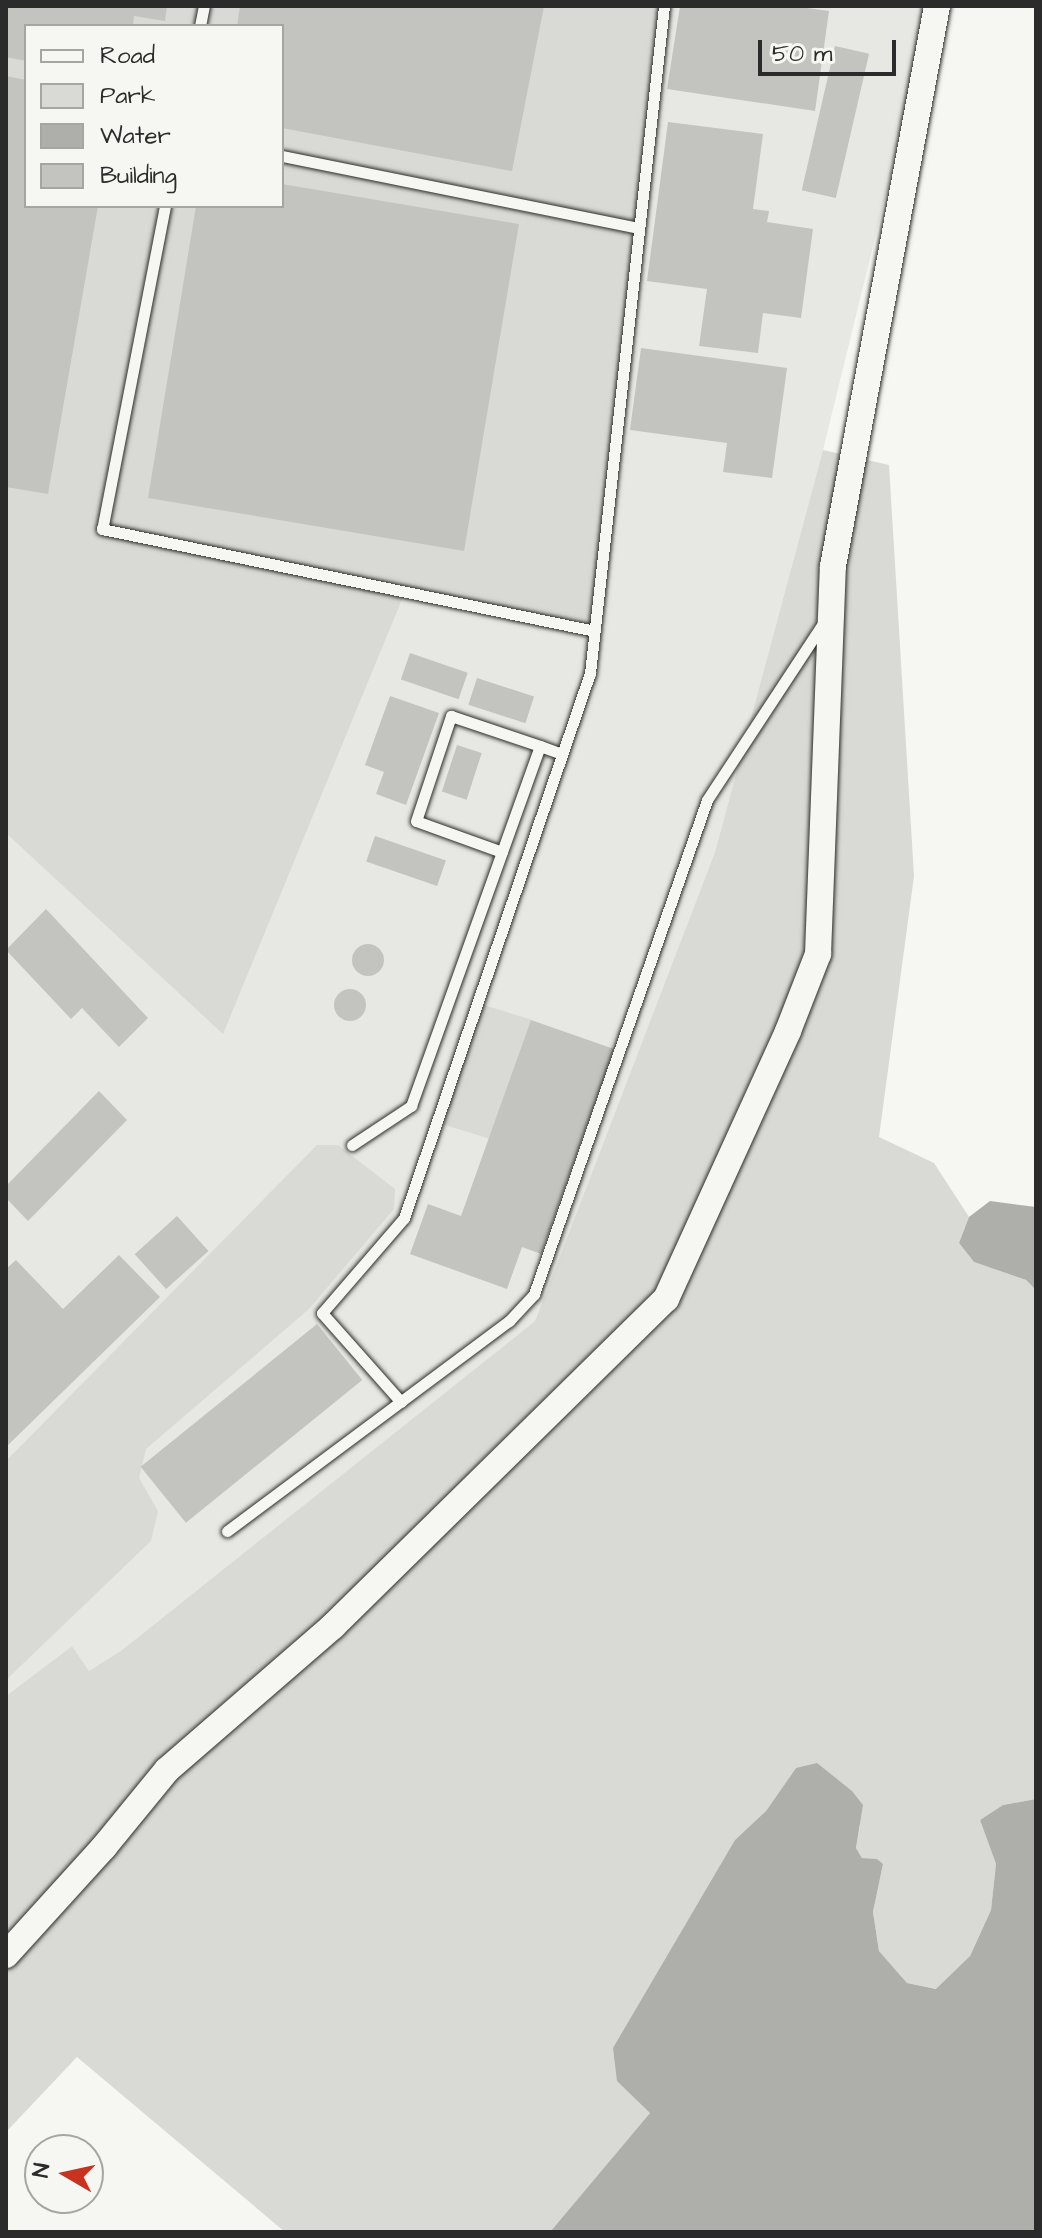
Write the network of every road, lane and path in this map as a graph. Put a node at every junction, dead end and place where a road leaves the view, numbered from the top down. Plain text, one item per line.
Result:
1 (664, 6) edge
2 (937, 6) edge
3 (284, 156) edge
4 (165, 208) edge
5 (639, 228) junction
6 (828, 616) junction
7 (595, 631) junction
8 (540, 746) junction
9 (562, 754) junction
10 (502, 852) junction
11 (352, 1145) dead end
12 (401, 1402) junction
13 (227, 1531) dead end
14 (6, 1955) edge

1 - 5 lane
2 - 6 street
3 - 5 lane
4 - 7 lane
5 - 7 lane
6 - 12 lane
6 - 14 street
7 - 9 lane
8 - 9 lane
8 - 10 lane
8 - 10 lane
9 - 12 lane
10 - 11 lane
12 - 13 lane

